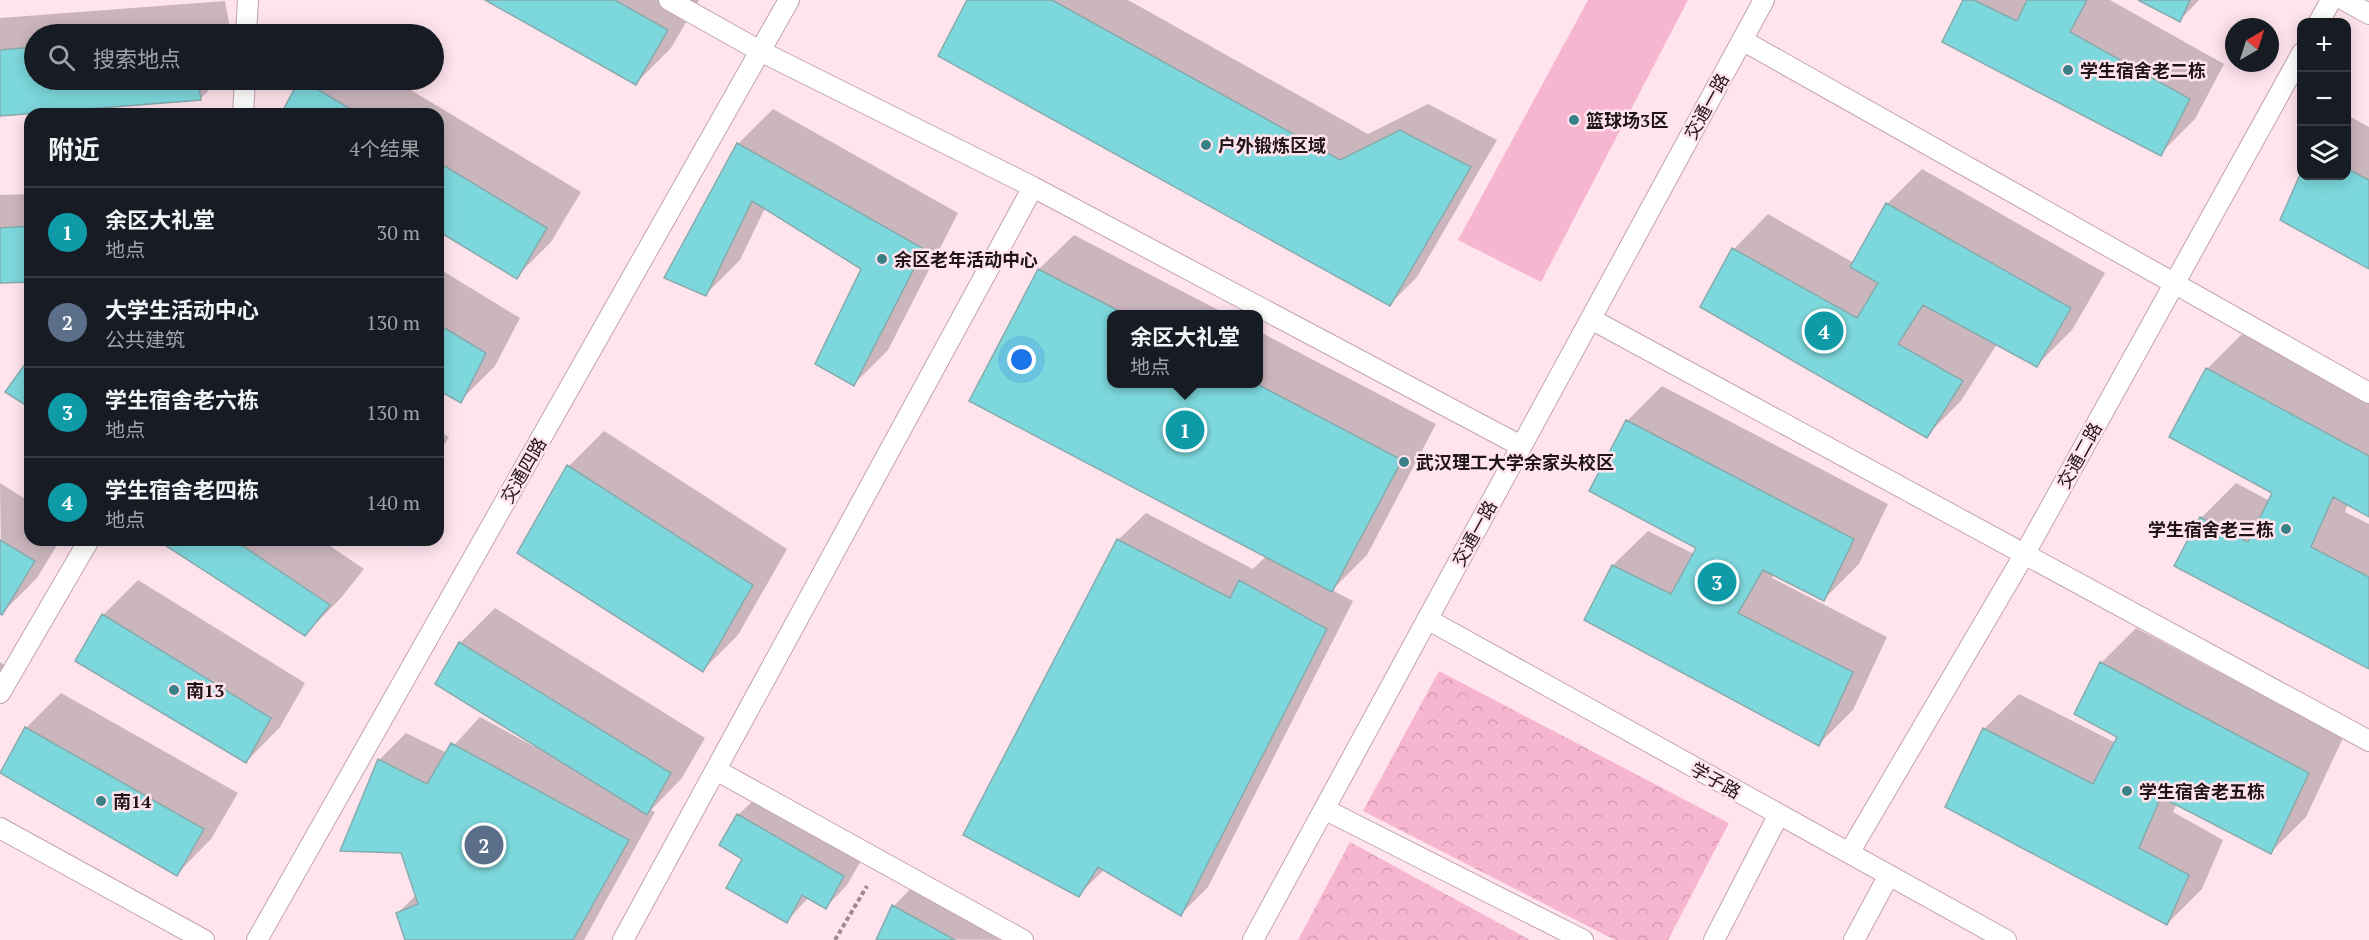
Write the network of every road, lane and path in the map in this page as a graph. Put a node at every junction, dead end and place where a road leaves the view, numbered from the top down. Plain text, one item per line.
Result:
1 (248, 0) edge
2 (669, 0) edge
3 (789, 0) edge
4 (1764, 0) edge
5 (2331, 0) edge
6 (2344, 0) edge
7 (2369, 14) edge
8 (2321, 18) edge
9 (247, 24) edge
10 (1742, 40) junction
11 (760, 51) junction
12 (2297, 60) edge
13 (244, 90) edge
14 (243, 108) edge
15 (1033, 187) junction
16 (2173, 283) junction
17 (1591, 319) junction
18 (2369, 393) edge
19 (1521, 446) junction
20 (86, 546) edge
21 (2024, 555) junction
22 (1427, 619) junction
23 (0, 693) edge
24 (2369, 741) edge
25 (716, 770) junction
26 (1324, 809) junction
27 (1779, 814) junction
28 (0, 828) edge
29 (1849, 853) junction
30 (881, 862) junction
31 (1889, 875) junction
32 (204, 940) edge
33 (257, 940) edge
34 (623, 940) edge
35 (835, 940) edge
36 (1023, 940) edge
37 (1252, 940) edge
38 (1583, 940) edge
39 (1714, 940) edge
40 (1854, 940) edge
41 (2006, 940) edge

1 - 9 lane
2 - 11 lane
3 - 11 lane, 交通四路
4 - 10 lane, 交通一路
5 - 8 lane
6 - 7 lane
10 - 16 lane
10 - 17 lane, 交通一路
11 - 15 lane
11 - 33 lane, 交通四路
12 - 16 lane, 交通二路
13 - 14 lane
15 - 19 lane
15 - 25 lane
16 - 18 lane
16 - 21 lane, 交通二路
17 - 19 lane, 交通一路
17 - 21 lane
19 - 22 lane, 交通一路
20 - 23 lane
21 - 24 lane
21 - 29 lane, 交通二路
22 - 26 lane, 交通一路
22 - 27 lane, 学子路
25 - 30 lane
25 - 34 lane
26 - 37 lane, 交通一路
26 - 38 lane
27 - 29 lane, 学子路
27 - 39 lane
28 - 32 lane
29 - 31 lane, 学子路
30 - 35 path
30 - 36 lane
31 - 40 lane
31 - 41 lane, 学子路

